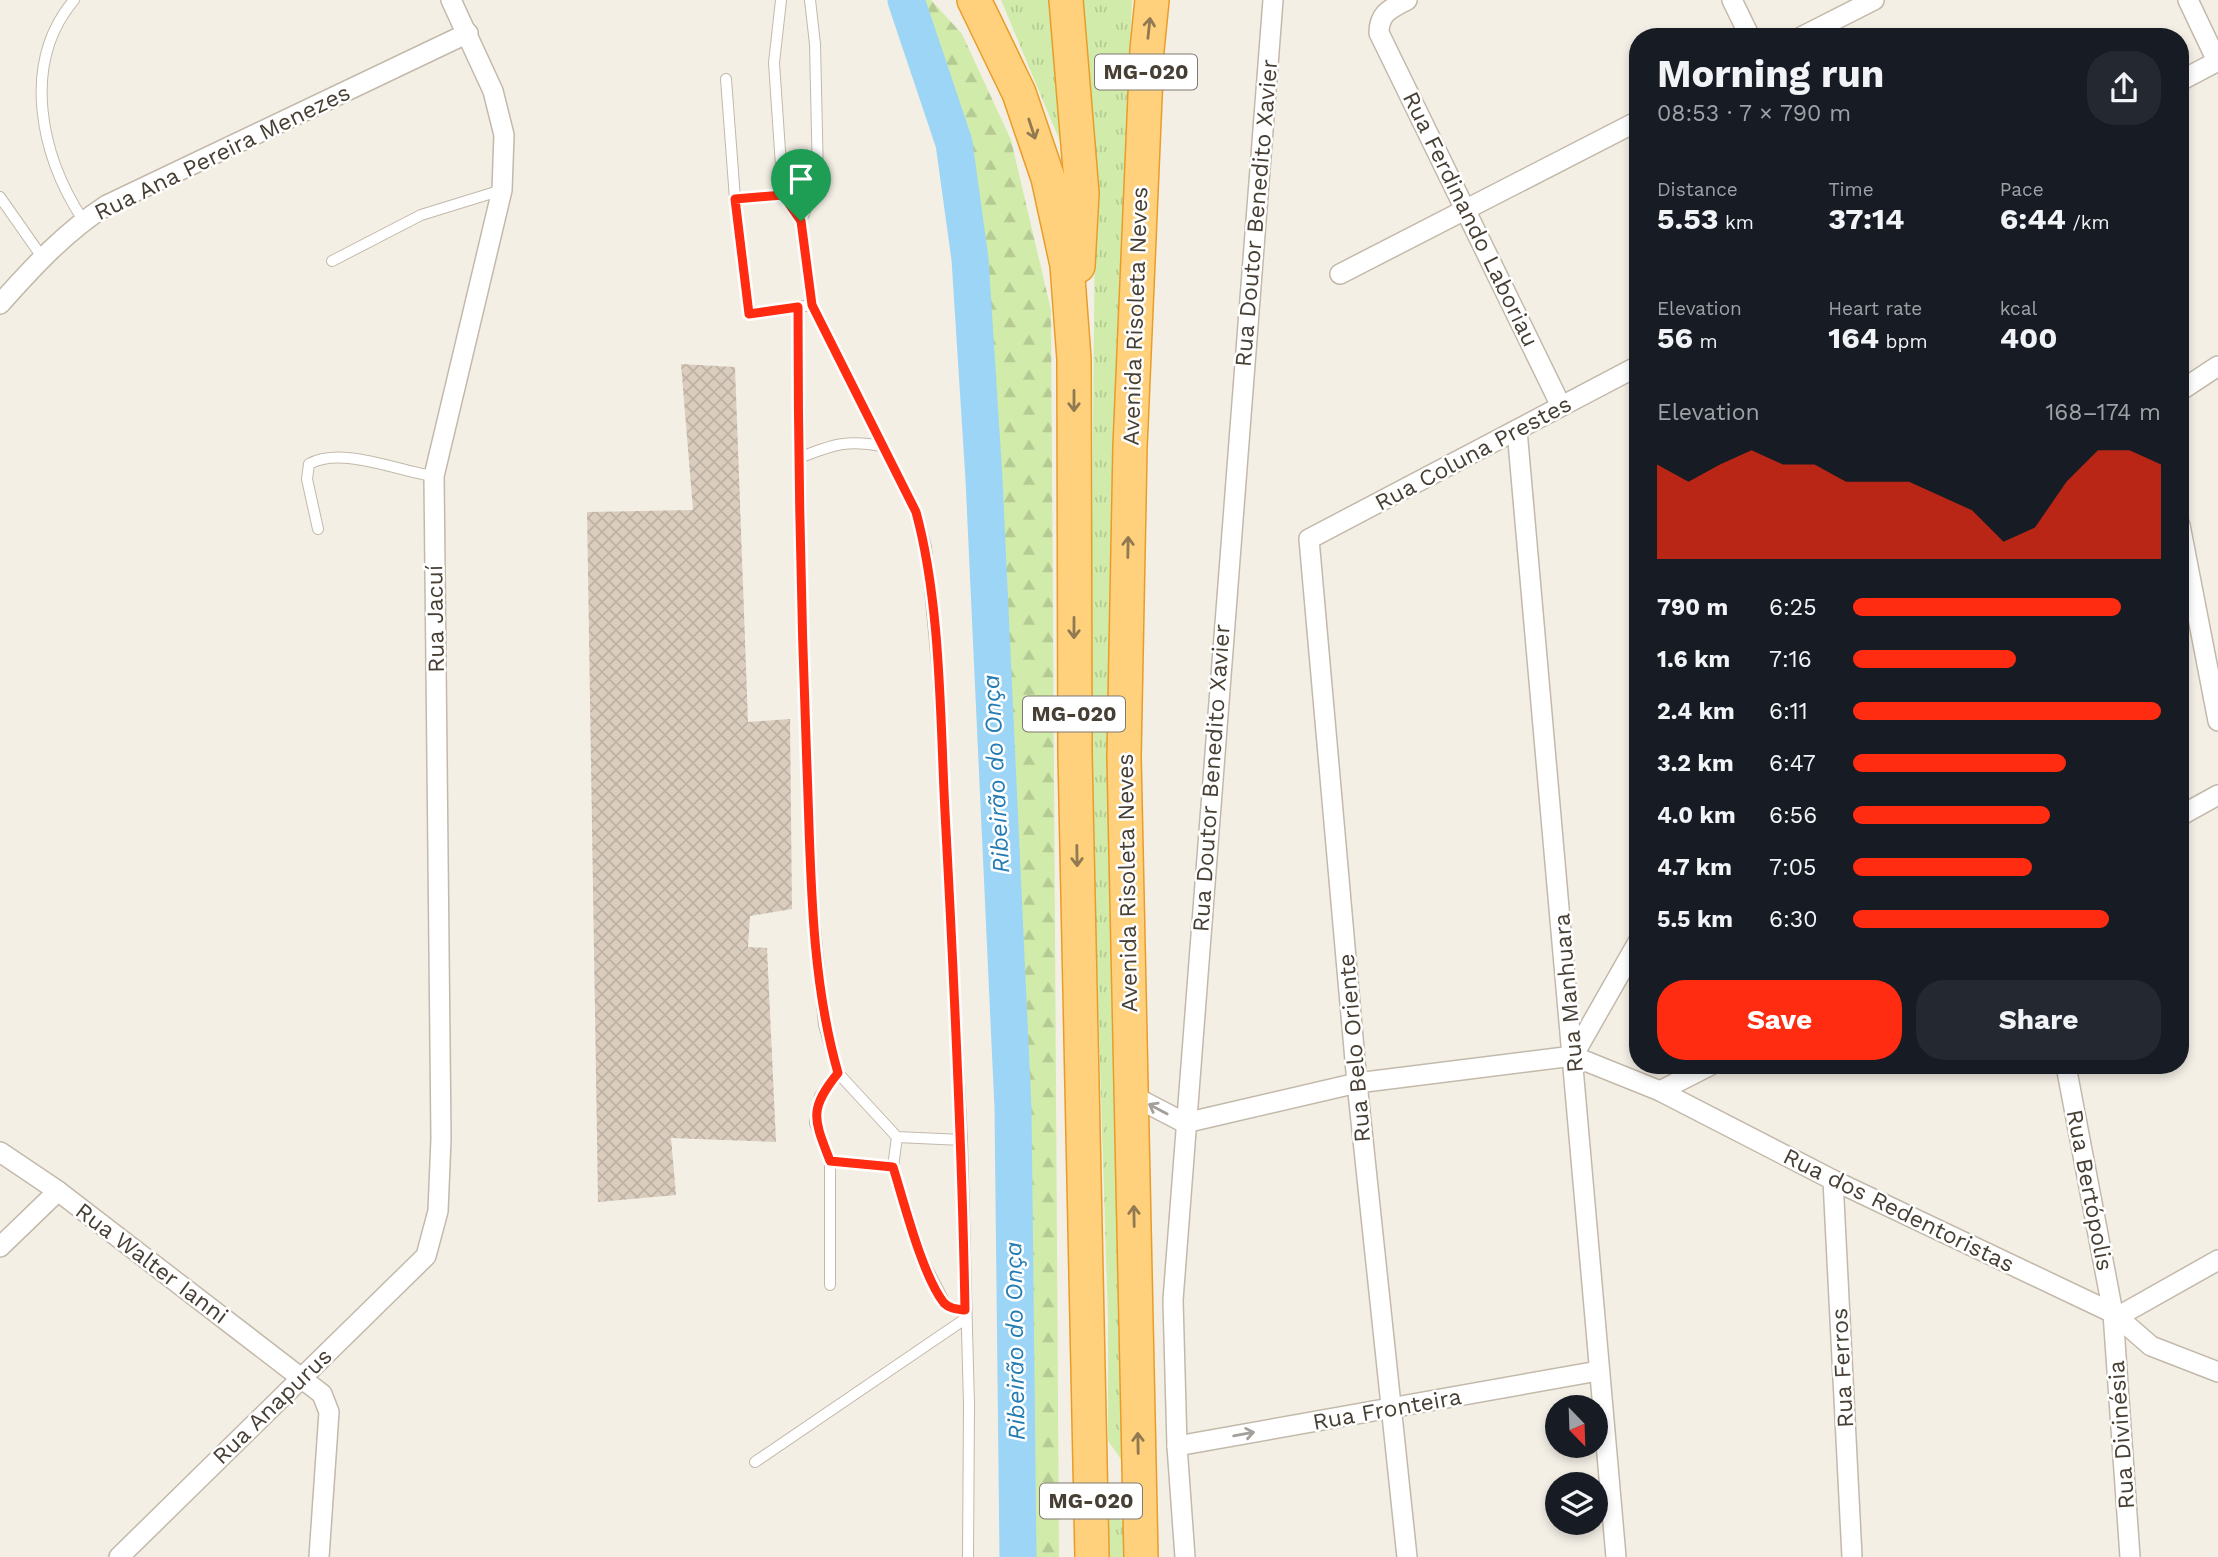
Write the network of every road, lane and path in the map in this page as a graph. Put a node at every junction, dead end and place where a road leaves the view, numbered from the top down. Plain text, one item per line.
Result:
1 (74, 0) edge
2 (451, 0) edge
3 (781, 0) edge
4 (810, 0) edge
5 (961, 0) edge
6 (974, 0) edge
7 (1066, 0) edge
8 (1152, 0) edge
9 (1273, 0) edge
10 (1407, 0) edge
11 (1732, 0) edge
12 (1874, 0) edge
13 (2188, 0) edge
14 (1746, 28) edge
15 (1819, 28) edge
16 (468, 33) junction
17 (2218, 61) edge
18 (2189, 76) edge
19 (726, 79) dead end
20 (1020, 93) junction
21 (1629, 126) edge
22 (502, 190) junction
23 (783, 195) junction
24 (0, 197) edge
25 (735, 199) junction
26 (1468, 211) junction
27 (83, 220) junction
28 (801, 221) junction
29 (42, 257) junction
30 (332, 261) dead end
31 (1340, 274) dead end
32 (0, 304) edge
33 (812, 305) junction
34 (798, 307) junction
35 (1074, 359) junction
36 (2218, 366) edge
37 (1629, 371) edge
38 (2189, 385) edge
39 (1561, 407) junction
40 (1517, 430) junction
41 (882, 446) junction
42 (799, 457) junction
43 (434, 476) junction
44 (317, 529) dead end
45 (1309, 539) joint
46 (2189, 571) edge
47 (2218, 720) edge
48 (2218, 795) edge
49 (2189, 811) edge
50 (1629, 958) edge
51 (1573, 1056) junction
52 (838, 1073) junction
53 (1693, 1074) edge
54 (2068, 1074) edge
55 (1357, 1083) junction
56 (1660, 1091) junction
57 (1131, 1095) junction
58 (1185, 1123) junction
59 (897, 1137) junction
60 (962, 1140) junction
61 (0, 1152) edge
62 (830, 1161) junction
63 (893, 1167) junction
64 (1833, 1180) junction
65 (58, 1191) junction
66 (0, 1247) edge
67 (426, 1256) joint
68 (2218, 1260) edge
69 (830, 1285) dead end
70 (965, 1315) junction
71 (2115, 1315) junction
72 (1598, 1371) junction
73 (2218, 1372) edge
74 (302, 1377) junction
75 (1391, 1409) junction
76 (1177, 1446) junction
77 (755, 1462) dead end
78 (1140, 1511) junction
79 (119, 1557) edge
80 (319, 1557) edge
81 (968, 1557) edge
82 (1093, 1557) edge
83 (1141, 1557) edge
84 (1165, 1557) edge
85 (1185, 1557) edge
86 (1407, 1557) edge
87 (1616, 1557) edge
88 (1852, 1557) edge
89 (2130, 1557) edge

1 - 27 lane
2 - 16 street, Rua Jacuí
3 - 23 lane
4 - 28 lane
5 - 20 lane
6 - 20 highway, MG-020
7 - 35 highway
57 -> 8 highway, Avenida Risoleta Neves / MG-020
9 - 58 street, Rua Doutor Benedito Xavier
10 - 26 street, Rua Ferdinando Laboriau
11 - 14 street
12 - 15 street
13 - 17 street
16 - 22 street, Rua Jacuí
16 - 27 street, Rua Ana Pereira Menezes
17 - 18 street
19 - 25 lane
20 -> 35 highway, MG-020
21 - 26 street
22 - 30 lane
22 - 43 street, Rua Jacuí
23 - 25 lane
23 - 28 lane
24 - 29 lane
25 - 34 lane
26 - 31 street
26 - 39 street, Rua Ferdinando Laboriau
27 - 29 street, Rua Ana Pereira Menezes
28 - 33 lane
29 - 32 street, Rua Ana Pereira Menezes
33 - 34 lane
33 - 41 lane
34 - 42 lane
35 -> 82 highway, MG-020
36 - 38 street
37 - 39 street, Rua Coluna Prestes
39 - 40 street, Rua Coluna Prestes
40 - 45 street, Rua Coluna Prestes
40 - 51 street, Rua Manhuara
41 - 42 lane
41 - 60 lane
42 - 52 lane
43 - 44 lane
43 - 67 street, Rua Jacuí
45 - 55 street, Rua Belo Oriente
46 - 47 street
48 - 49 street
50 - 51 street
51 - 55 street
51 - 56 street, Rua dos Redentoristas
51 - 72 street, Rua Manhuara
52 - 59 lane
52 - 62 lane
53 - 56 street
54 - 71 street, Rua Bertópolis
55 - 58 street
55 - 75 street, Rua Belo Oriente
56 - 64 street, Rua dos Redentoristas
58 -> 57 street
78 -> 57 highway, Avenida Risoleta Neves / MG-020
58 - 76 street, Rua Doutor Benedito Xavier
59 - 60 lane
59 - 63 lane
60 - 70 lane
61 - 65 street, Rua Walter Ianni
62 - 63 lane
62 - 69 lane
63 - 70 lane
64 - 71 street, Rua dos Redentoristas
64 - 88 street, Rua Ferros
65 - 66 street
65 - 74 street, Rua Walter Ianni
67 - 74 street, Rua Anapurus
68 - 71 street
70 - 77 lane
70 - 81 lane
71 - 73 street, Rua dos Redentoristas
71 - 89 street, Rua Divinésia
72 - 75 street, Rua Fronteira
72 - 87 street, Rua Manhuara
74 - 79 street, Rua Anapurus
74 - 80 street, Rua Walter Ianni
76 -> 75 street, Rua Fronteira
75 - 86 street, Rua Belo Oriente
76 - 85 street, Rua Doutor Benedito Xavier
78 - 83 highway, Avenida Risoleta Neves / MG-020
78 - 84 highway

